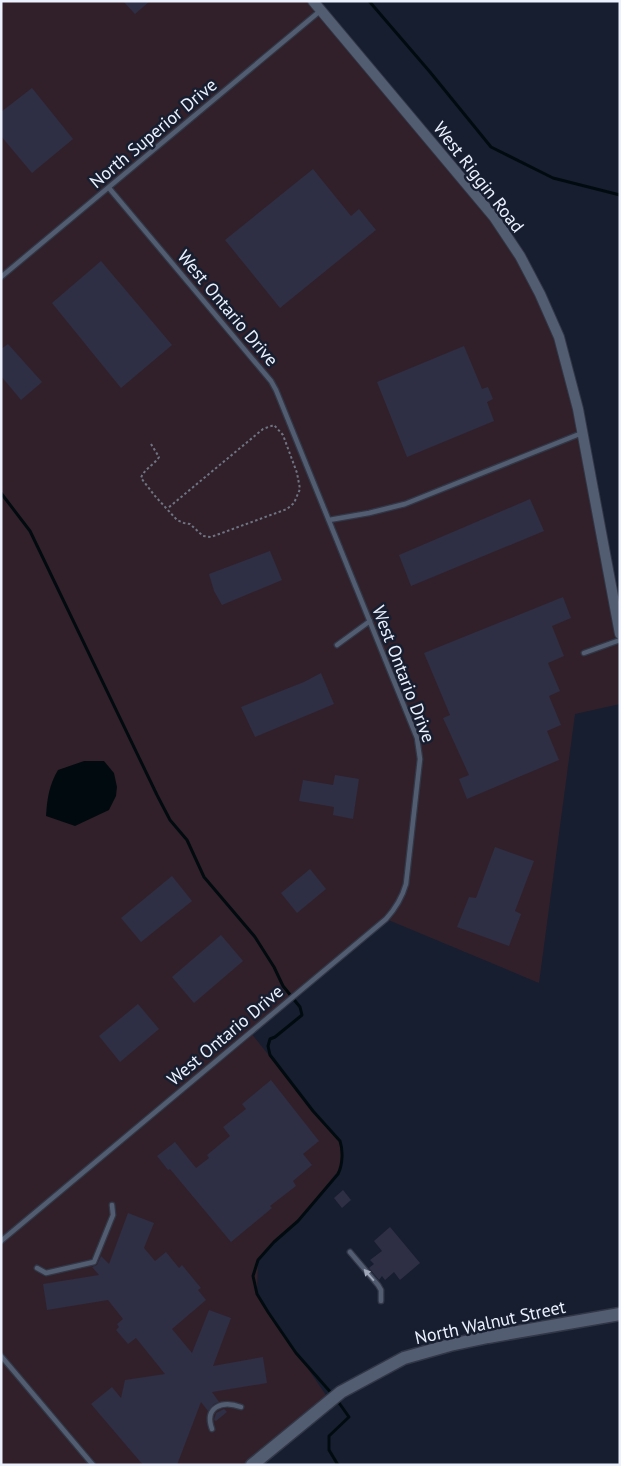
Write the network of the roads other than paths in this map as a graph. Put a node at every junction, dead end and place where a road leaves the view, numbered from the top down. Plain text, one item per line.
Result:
1 (314, 1) edge
2 (321, 10) junction
3 (109, 188) junction
4 (1, 277) edge
5 (582, 433) junction
6 (329, 520) junction
7 (370, 621) junction
8 (620, 634) edge
9 (620, 640) edge
10 (337, 646) dead end
11 (584, 653) dead end
12 (112, 1205) dead end
13 (1, 1241) edge
14 (350, 1252) dead end
15 (37, 1268) dead end
16 (381, 1301) dead end
17 (620, 1314) edge
18 (1, 1356) edge
19 (241, 1407) dead end
20 (212, 1430) dead end
21 (93, 1465) edge
22 (252, 1465) edge

1 - 2 street, West Riggin Road
2 - 3 lane, North Superior Drive
2 - 5 street, West Riggin Road
3 - 4 lane, North Superior Drive
3 - 6 lane, West Ontario Drive
5 - 6 lane
5 - 8 street, West Riggin Road
6 - 7 lane, West Ontario Drive
7 - 10 lane
7 - 13 lane, West Ontario Drive
9 - 11 lane
12 - 15 lane
16 -> 14 lane
17 - 22 main road, North Walnut Street
18 - 21 lane
19 - 20 lane

